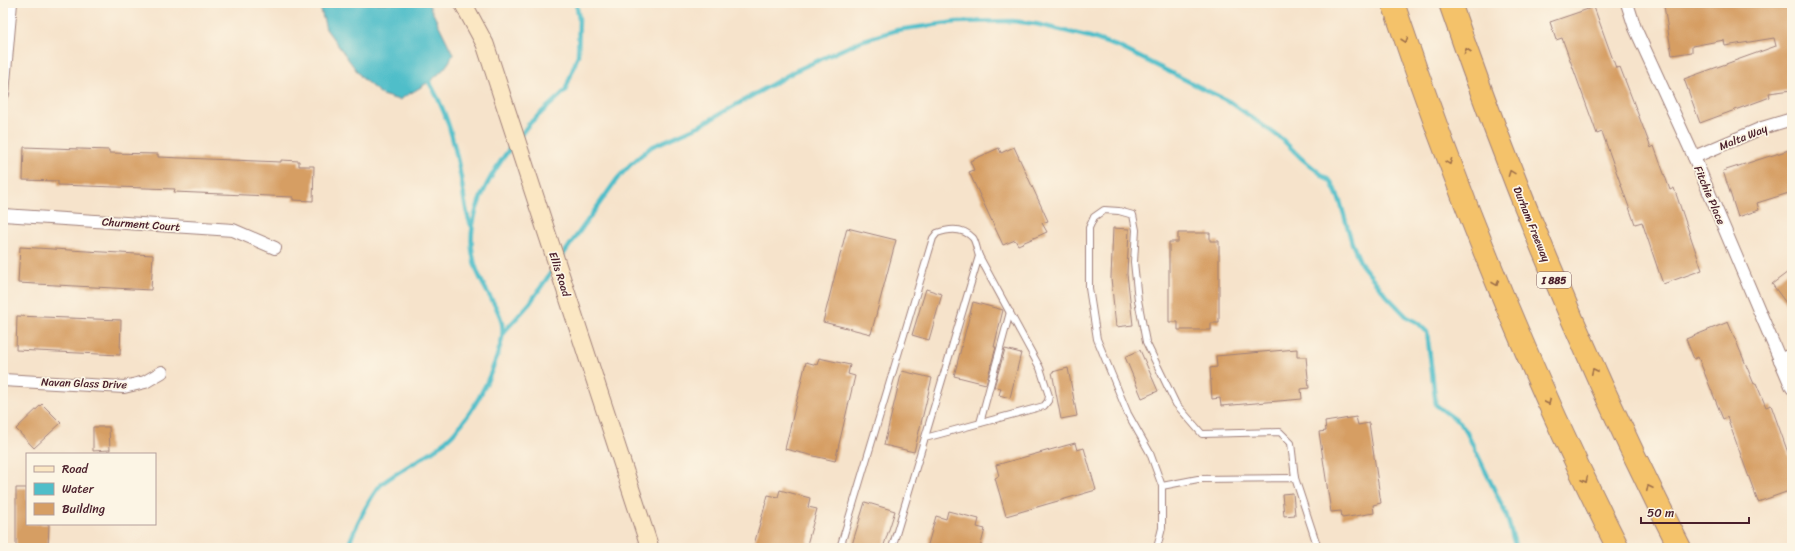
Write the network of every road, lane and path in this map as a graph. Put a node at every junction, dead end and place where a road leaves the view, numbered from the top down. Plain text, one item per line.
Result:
1 (463, 3) edge
2 (1393, 3) edge
3 (1450, 3) edge
4 (1627, 3) edge
5 (8, 6) edge
6 (3, 94) edge
7 (1792, 119) edge
8 (1694, 157) junction
9 (3, 215) edge
10 (275, 248) dead end
11 (979, 256) junction
12 (1010, 312) junction
13 (1792, 354) edge
14 (1780, 360) junction
15 (162, 372) dead end
16 (3, 380) edge
17 (1792, 388) edge
18 (980, 423) junction
19 (924, 438) junction
20 (1295, 478) junction
21 (1162, 486) junction
22 (650, 548) edge
23 (840, 548) edge
24 (892, 548) edge
25 (1157, 548) edge
26 (1318, 548) edge
27 (1618, 548) edge
28 (1680, 548) edge

1 - 22 main road, Ellis Road
2 -> 27 highway
28 -> 3 highway, Durham Freeway / I 885
4 - 8 street, Fitchie Place
5 - 6 street
7 - 8 street, Malta Way
8 - 14 street, Fitchie Place
9 - 10 street, Churment Court
11 - 12 lane
11 - 19 lane
11 - 23 lane
12 - 18 lane
12 - 18 lane
13 - 14 street
14 - 17 street, Fitchie Place
15 - 16 street, Navan Glass Drive
18 - 19 lane
19 - 24 lane
20 - 21 lane
20 - 21 lane
20 - 26 lane
21 - 25 lane

